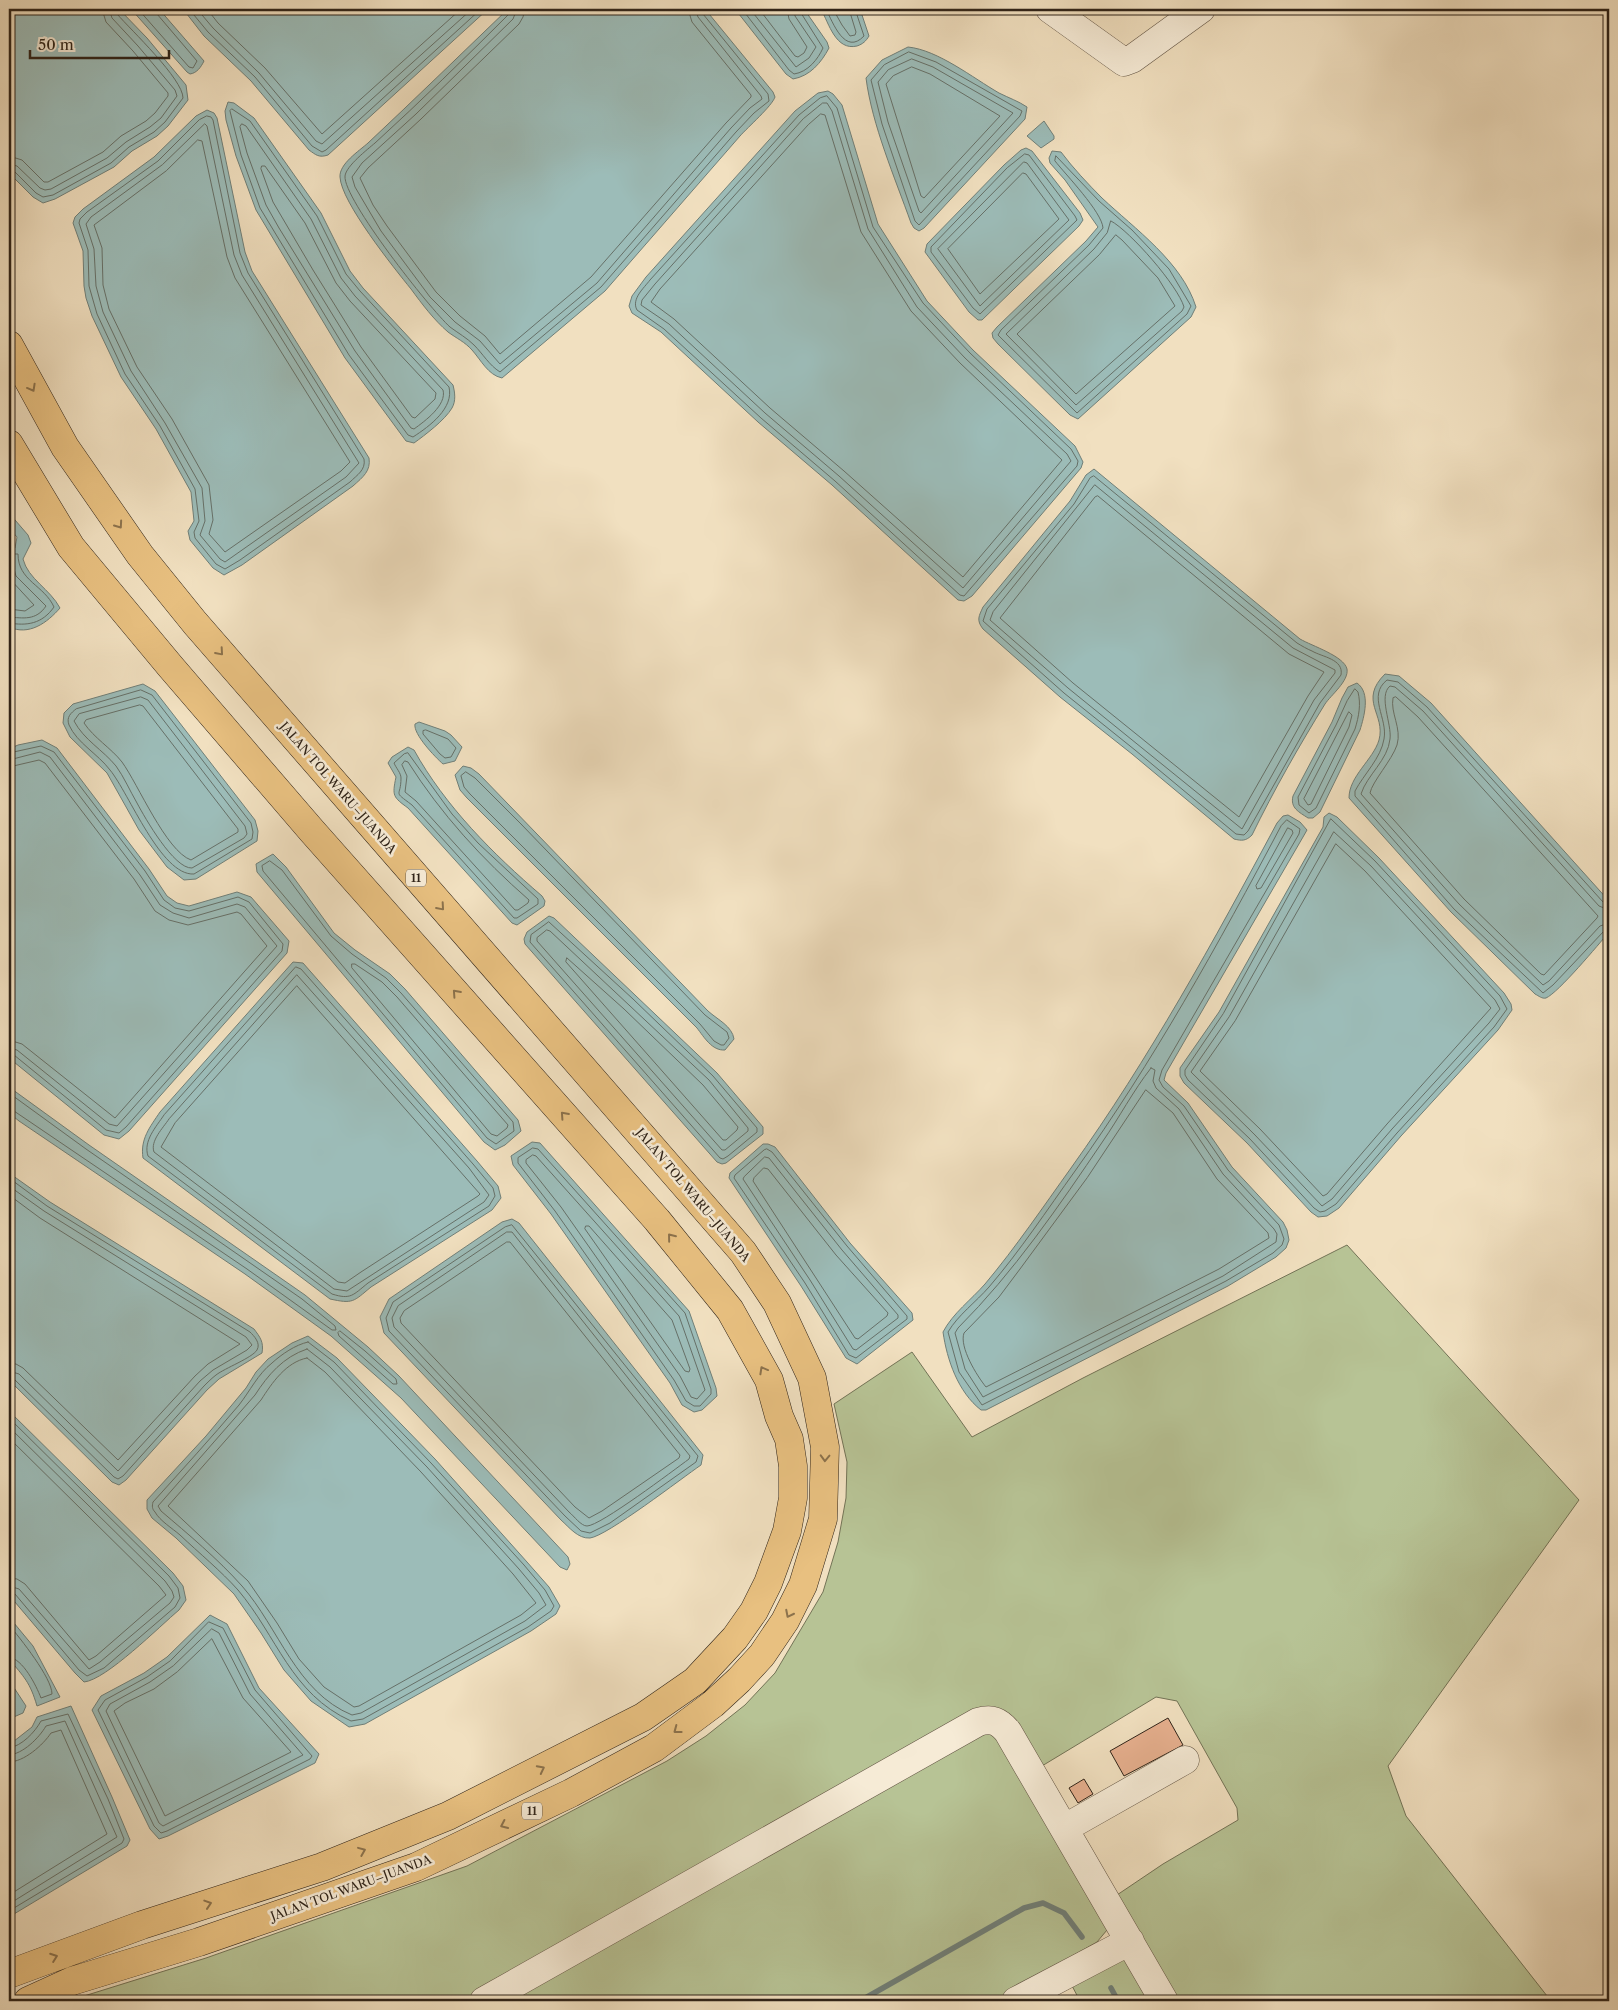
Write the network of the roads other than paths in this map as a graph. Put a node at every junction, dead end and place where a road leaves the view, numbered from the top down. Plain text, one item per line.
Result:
1 (1050, 9) edge
2 (1202, 9) edge
3 (9, 345) edge
4 (9, 444) edge
5 (1185, 1760) dead end
6 (1065, 1828) junction
7 (1130, 1941) junction
8 (9, 1974) edge
9 (28, 2001) edge
10 (484, 2001) edge
11 (1016, 2001) edge
12 (1164, 2001) edge

1 - 2 street
3 -> 9 highway, JALAN TOL WARU–JUANDA / 11
8 -> 4 highway
5 - 6 street
6 - 7 street
6 - 10 street
7 - 11 street
7 - 12 street

